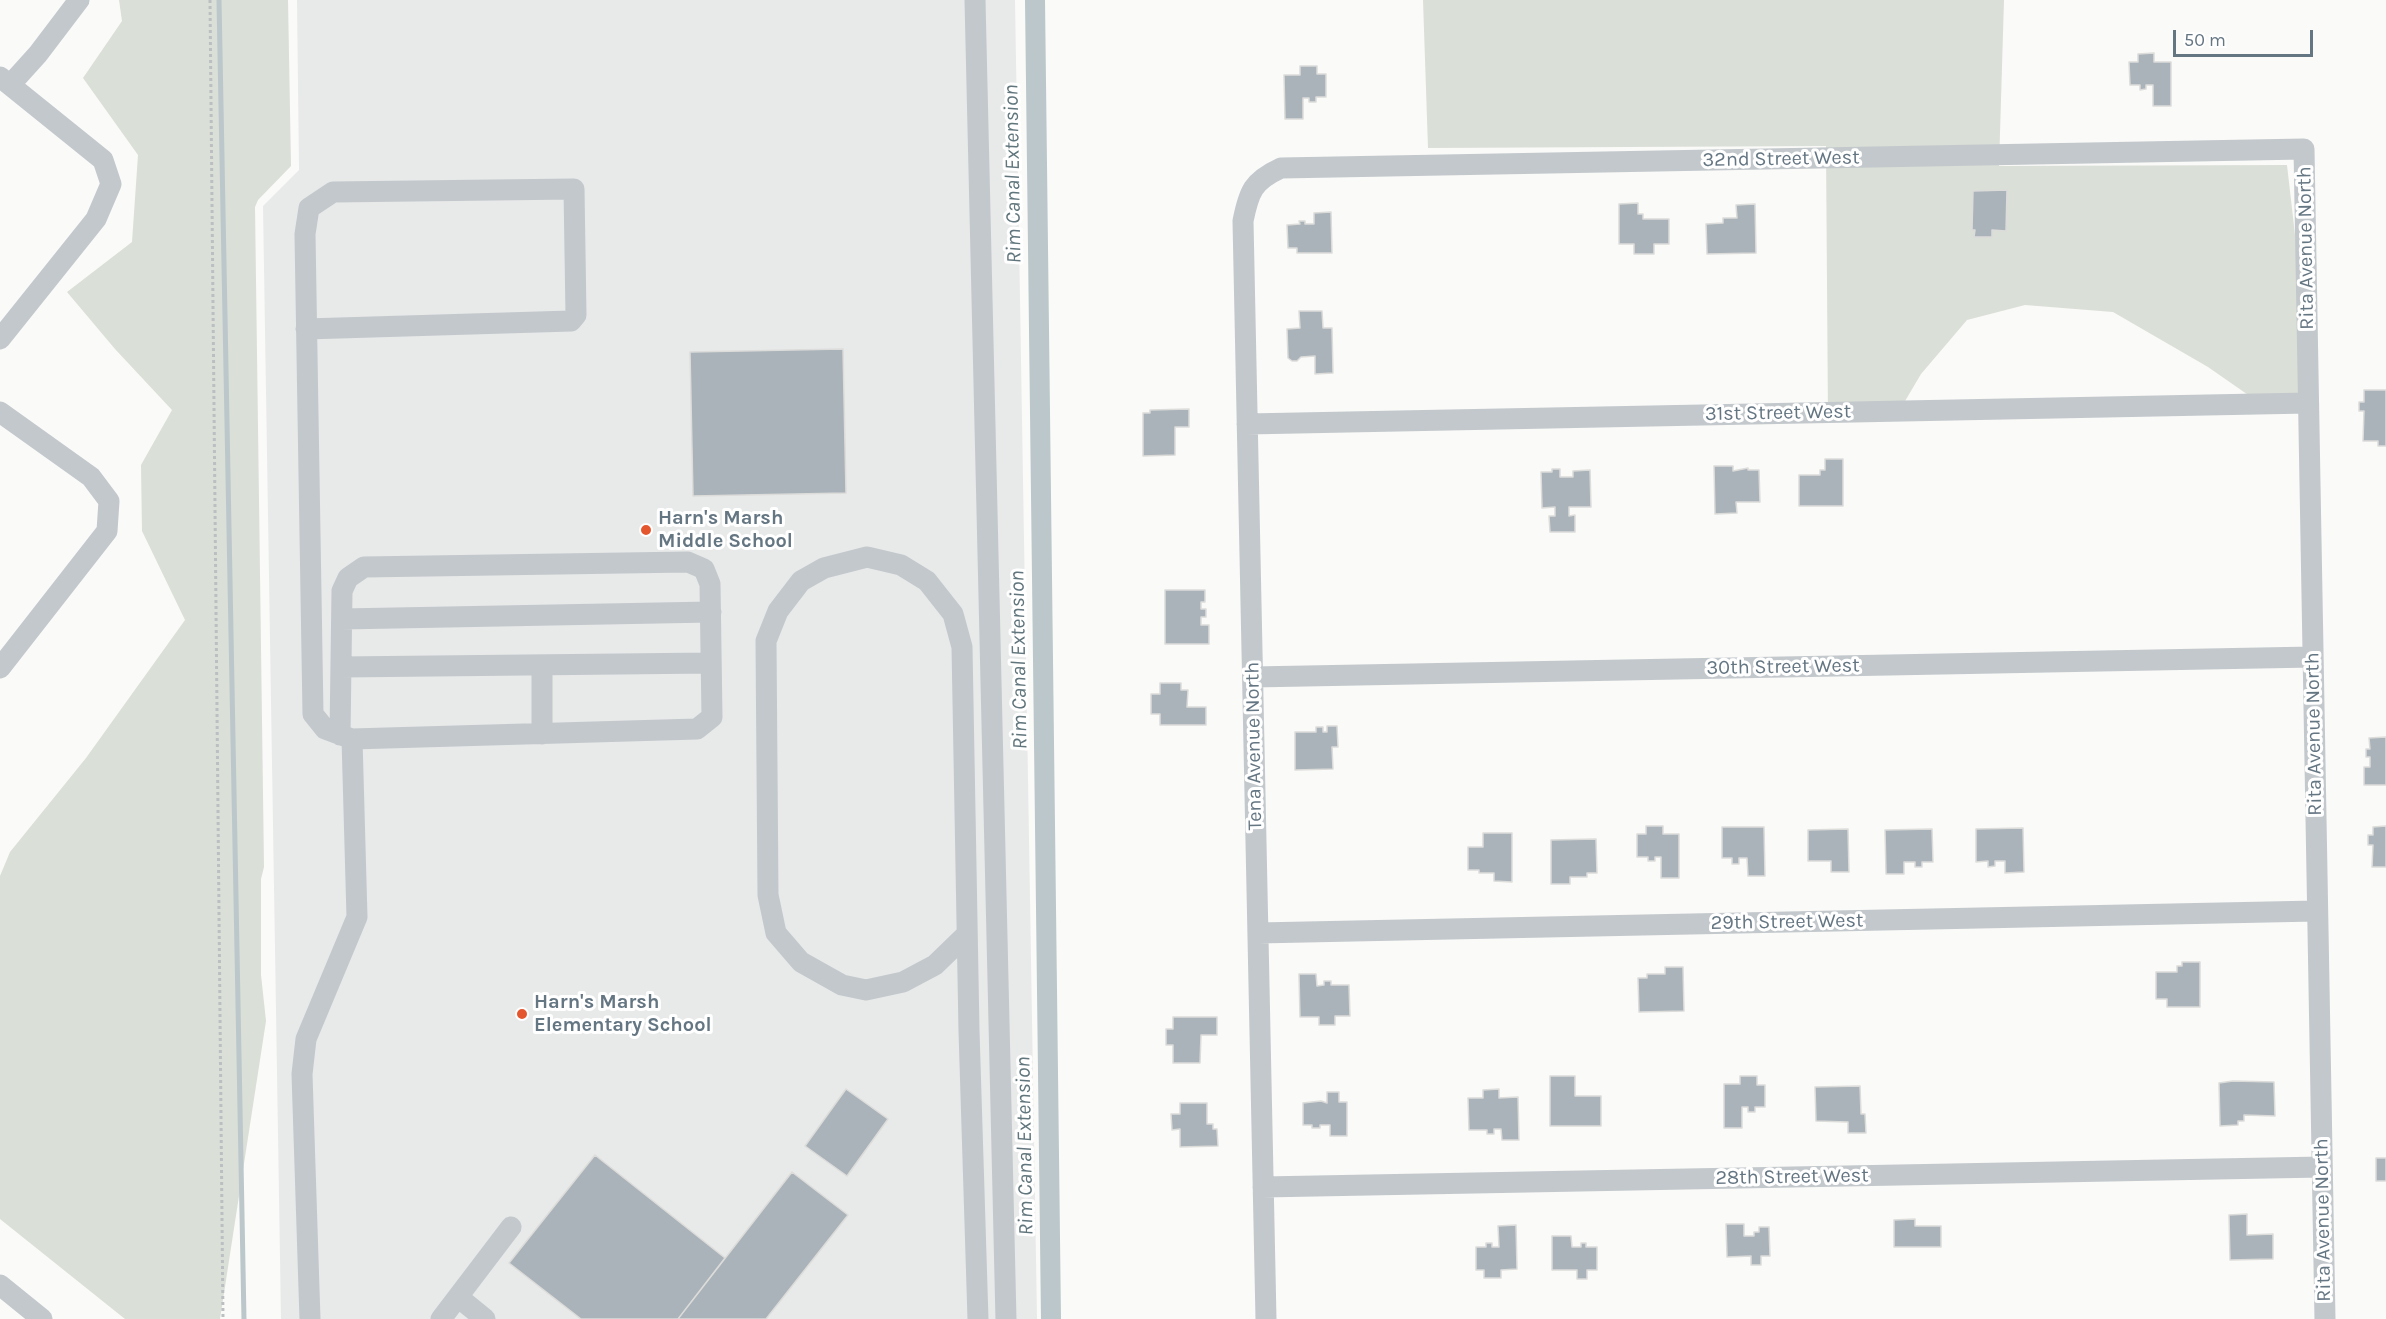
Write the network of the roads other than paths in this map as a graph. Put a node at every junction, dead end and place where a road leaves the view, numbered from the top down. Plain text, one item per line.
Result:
1 (79, 0) edge
2 (975, 0) edge
3 (5, 81) edge
4 (2304, 149) joint
5 (1261, 177) joint
6 (306, 329) junction
7 (0, 339) edge
8 (2308, 403) junction
9 (0, 412) edge
10 (1247, 424) junction
11 (711, 612) junction
12 (342, 619) junction
13 (2313, 657) junction
14 (711, 663) junction
15 (542, 665) junction
16 (0, 668) edge
17 (341, 668) junction
18 (1253, 677) junction
19 (542, 734) junction
20 (346, 737) junction
21 (2316, 911) junction
22 (1258, 933) junction
23 (967, 934) junction
24 (2322, 1167) junction
25 (1263, 1187) junction
26 (511, 1227) dead end
27 (0, 1285) edge
28 (458, 1297) junction
29 (42, 1319) edge
30 (310, 1319) edge
31 (441, 1319) edge
32 (485, 1319) edge
33 (978, 1319) edge
34 (1006, 1319) edge
35 (1266, 1319) edge
36 (2325, 1319) edge

1 - 3 street
2 - 34 street
3 - 7 street
4 - 5 street, 32nd Street West
4 - 8 street, Rita Avenue North
5 - 10 street, Tena Avenue North
6 - 6 street
6 - 20 street
8 - 10 street, 31st Street West
8 - 13 street, Rita Avenue North
9 - 16 street
10 - 18 street, Tena Avenue North
11 - 12 street
11 - 12 street
11 - 14 street
12 - 17 street
13 - 18 street, 30th Street West
13 - 21 street, Rita Avenue North
14 - 15 street
14 - 19 street
15 - 17 street
15 - 19 street
17 - 20 street
18 - 22 street, Tena Avenue North
19 - 20 street
20 - 30 street
21 - 22 street, 29th Street West
21 - 24 street, Rita Avenue North
22 - 25 street, Tena Avenue North
23 - 23 street
23 - 33 street
24 - 25 street, 28th Street West
24 - 36 street, Rita Avenue North
25 - 35 street, Tena Avenue North
26 - 28 street
27 - 29 street
28 - 31 street
28 - 32 street

